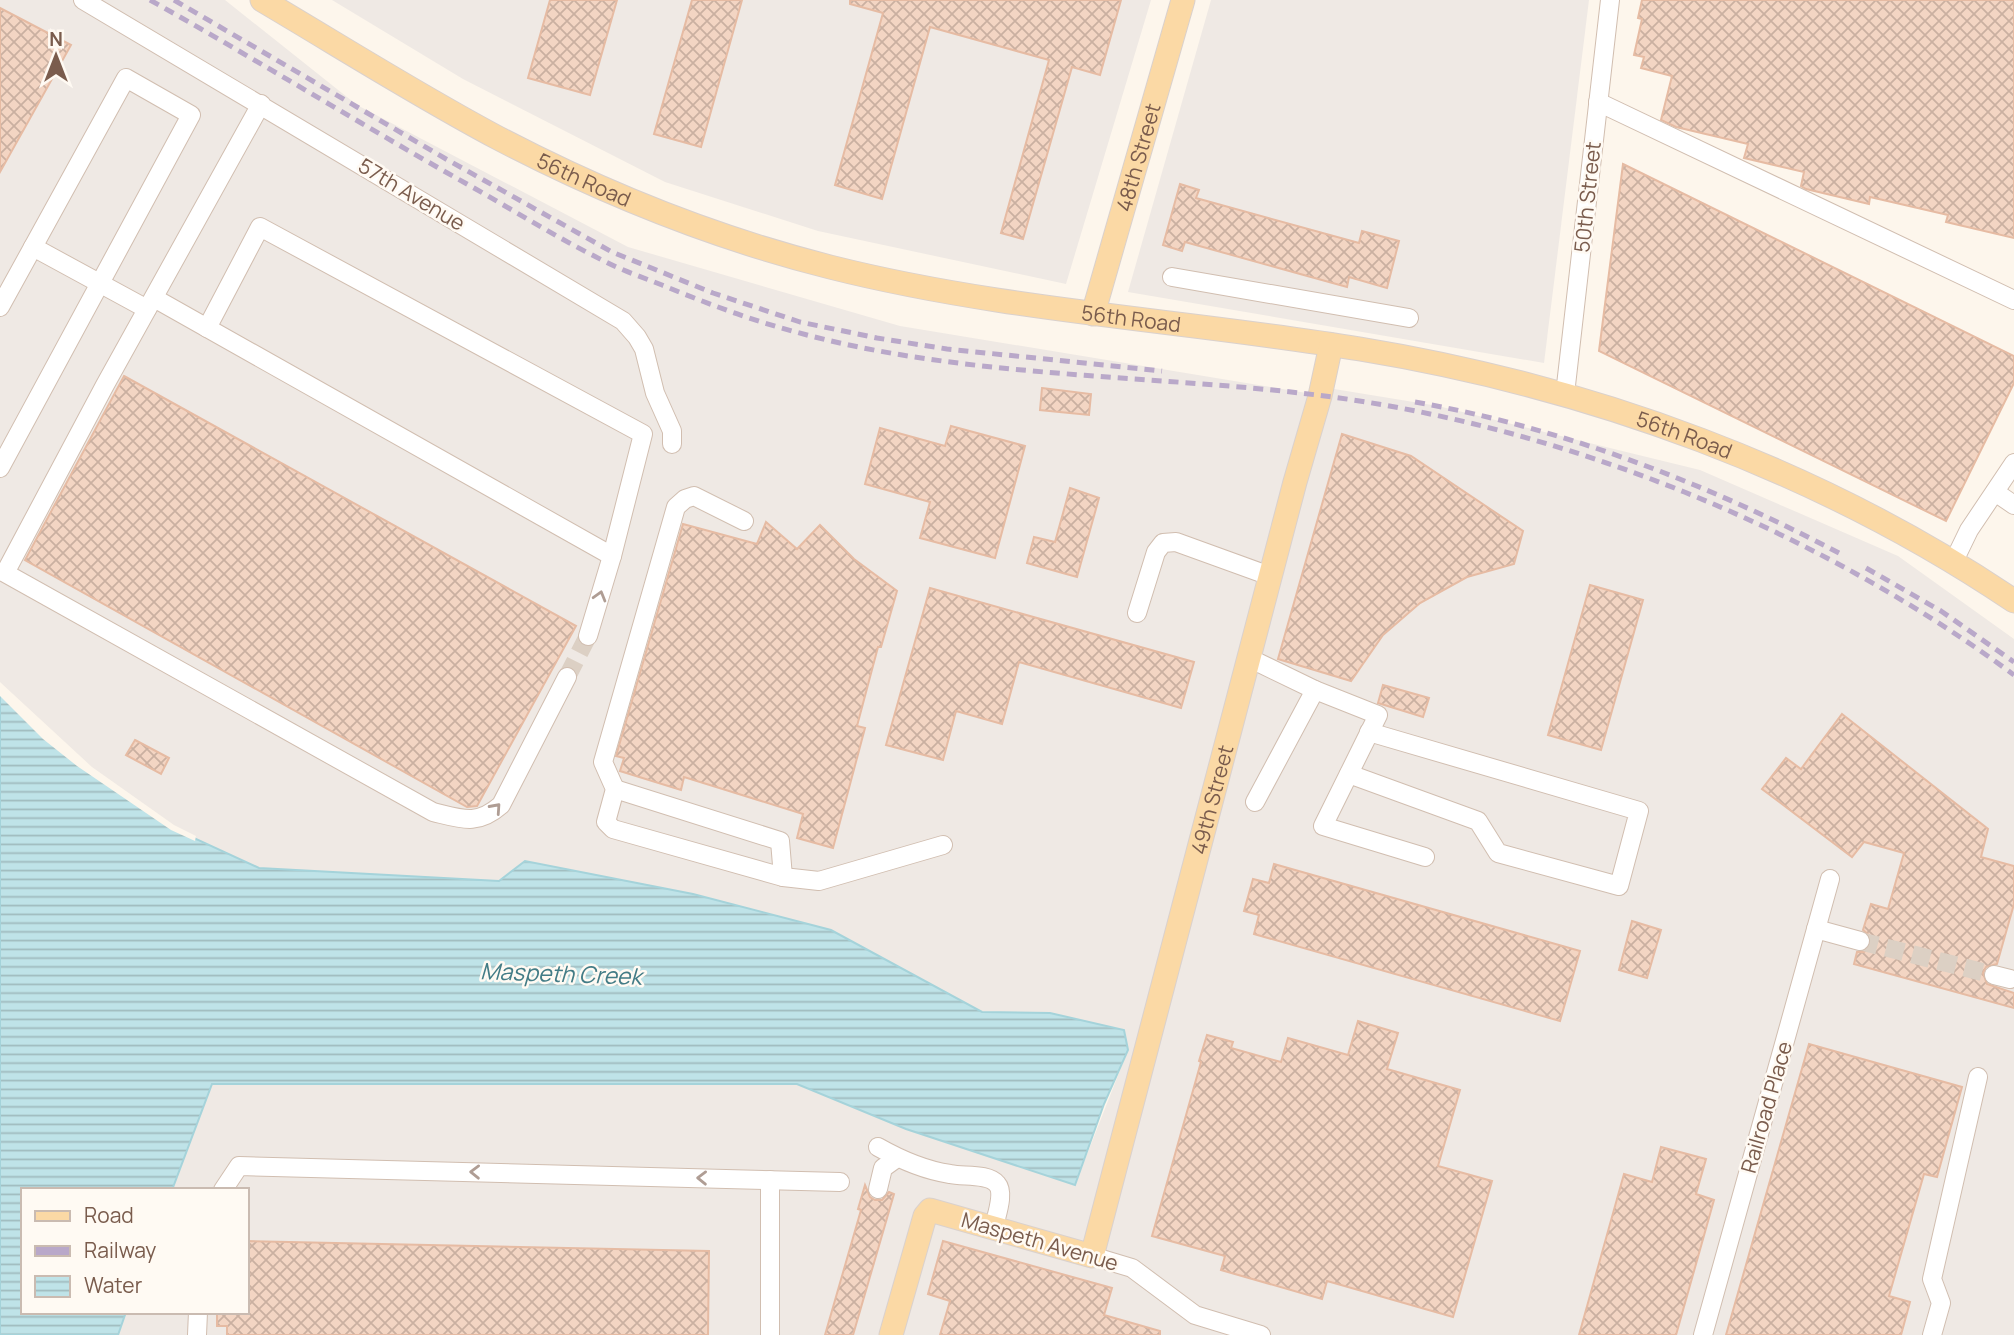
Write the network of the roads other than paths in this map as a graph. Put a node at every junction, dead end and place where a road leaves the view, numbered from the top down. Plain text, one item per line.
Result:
1 (83, 0) edge
2 (262, 0) edge
3 (1183, 0) edge
4 (1610, 0) edge
5 (1598, 102) junction
6 (261, 104) junction
7 (33, 247) junction
8 (1172, 276) dead end
9 (101, 284) junction
10 (2014, 300) edge
11 (150, 304) junction
12 (0, 307) edge
13 (1093, 314) junction
14 (1409, 318) dead end
15 (207, 328) junction
16 (1331, 345) junction
17 (1565, 394) junction
18 (671, 444) dead end
19 (2014, 464) edge
20 (0, 468) edge
21 (1995, 492) junction
22 (2014, 505) edge
23 (744, 521) dead end
24 (612, 556) junction
25 (1953, 563) junction
26 (1270, 576) junction
27 (2014, 601) edge
28 (1137, 613) dead end
29 (589, 636) tunnel mouth
30 (1249, 657) junction
31 (567, 677) tunnel mouth
32 (1315, 690) junction
33 (1369, 732) junction
34 (1349, 774) junction
35 (615, 789) junction
36 (1255, 803) dead end
37 (943, 845) dead end
38 (1425, 857) dead end
39 (783, 877) junction
40 (1830, 879) dead end
41 (1816, 929) junction
42 (1860, 940) tunnel mouth
43 (1978, 1077) dead end
44 (878, 1147) dead end
45 (897, 1158) junction
46 (770, 1180) junction
47 (840, 1182) dead end
48 (224, 1188) edge
49 (878, 1189) dead end
50 (994, 1227) junction
51 (1092, 1256) junction
52 (198, 1314) edge
53 (197, 1335) edge
54 (770, 1335) edge
55 (891, 1335) edge
56 (1261, 1335) edge
57 (1703, 1335) edge
58 (1932, 1335) edge

1 - 6 street, 57th Avenue
2 - 13 main road, 56th Road
3 - 13 main road, 48th Street
4 - 5 street, 50th Street
5 - 10 street
5 - 17 street, 50th Street
6 - 11 street
6 - 18 street, 57th Avenue
7 - 9 street
7 - 9 street
7 - 12 street
8 - 14 street
9 - 11 street
9 - 20 street
11 - 15 street
11 -> 31 street
13 - 16 main road, 56th Road
15 - 24 street
15 - 24 street
16 - 17 main road, 56th Road
16 - 26 main road, 49th Street
17 - 25 main road, 56th Road
19 - 21 street
21 - 22 street
21 - 25 street
23 - 35 street
29 -> 24 street
25 - 27 main road, 56th Road
26 - 28 street
26 - 30 main road, 49th Street
30 - 32 street
30 - 51 main road, 49th Street
32 - 33 street
32 - 36 street
33 - 34 street
33 - 34 street
34 - 38 street
35 - 39 street
35 - 39 street
37 - 39 street
40 - 41 street, Railroad Place
41 - 42 street
41 - 57 street, Railroad Place
43 - 58 street
44 - 45 street
45 - 49 street
45 - 50 street
46 - 47 street
46 -> 48 street
46 - 54 street
50 - 51 main road, Maspeth Avenue
50 - 55 main road, Maspeth Avenue
51 - 56 street, Maspeth Avenue
52 - 53 street

